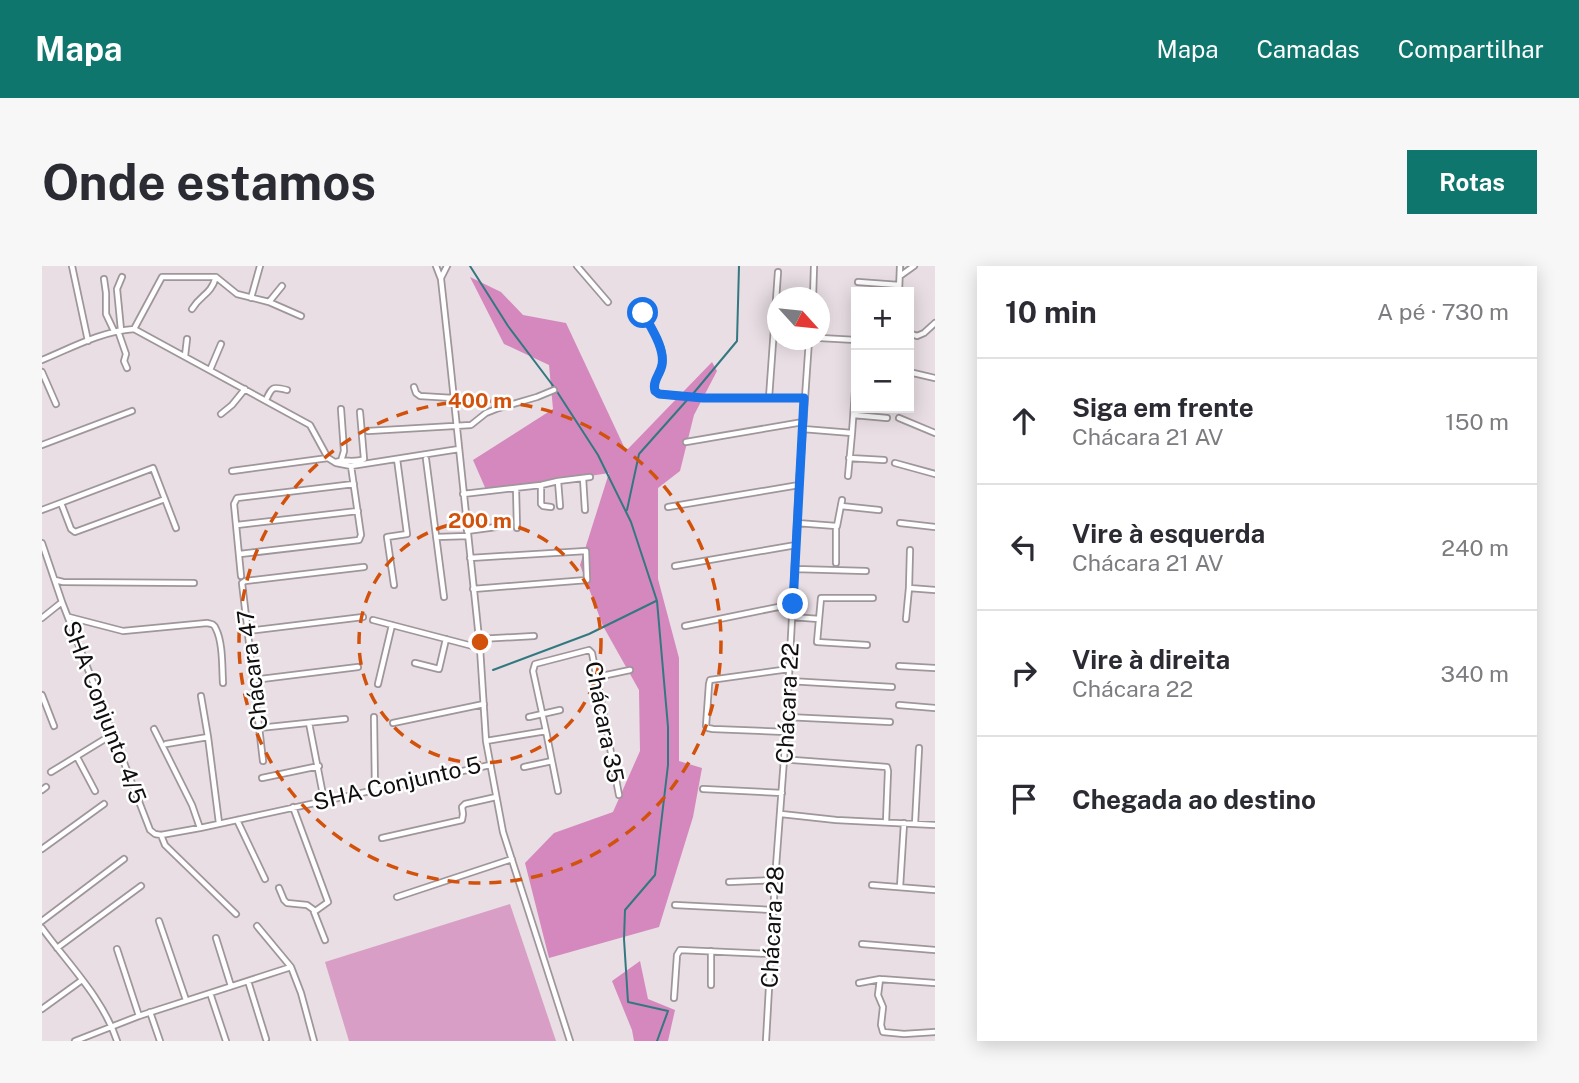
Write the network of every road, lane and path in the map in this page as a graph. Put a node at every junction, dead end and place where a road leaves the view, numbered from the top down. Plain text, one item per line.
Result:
1 (72, 266) edge
2 (260, 266) edge
3 (436, 266) edge
4 (447, 266) edge
5 (577, 266) edge
6 (814, 266) edge
7 (900, 266) edge
8 (914, 266) edge
9 (778, 272) dead end
10 (900, 276) junction
11 (122, 277) dead end
12 (216, 277) junction
13 (104, 279) dead end
14 (441, 279) junction
15 (858, 282) dead end
16 (899, 285) joint
17 (282, 286) dead end
18 (813, 287) edge
19 (251, 298) junction
20 (269, 302) junction
21 (608, 302) dead end
22 (192, 309) dead end
23 (643, 313) dead end
24 (301, 316) dead end
25 (935, 323) edge
26 (134, 329) junction
27 (117, 331) junction
28 (914, 335) edge
29 (187, 339) dead end
30 (830, 339) edge
31 (851, 340) edge
32 (88, 341) junction
33 (221, 344) dead end
34 (808, 350) edge
35 (185, 356) junction
36 (42, 360) edge
37 (127, 368) dead end
38 (210, 370) junction
39 (42, 372) edge
40 (914, 373) edge
41 (935, 378) edge
42 (414, 387) dead end
43 (246, 389) junction
44 (286, 390) dead end
45 (554, 390) dead end
46 (453, 398) junction
47 (769, 398) junction
48 (804, 398) junction
49 (266, 400) junction
50 (56, 404) dead end
51 (341, 409) dead end
52 (132, 411) dead end
53 (360, 412) dead end
54 (221, 414) dead end
55 (854, 415) joint
56 (887, 418) dead end
57 (899, 418) dead end
58 (803, 422) junction
59 (457, 426) junction
60 (803, 429) junction
61 (368, 431) dead end
62 (852, 433) junction
63 (935, 433) edge
64 (686, 442) dead end
65 (42, 445) edge
66 (459, 449) junction
67 (328, 458) junction
68 (849, 458) junction
69 (397, 459) junction
70 (426, 459) dead end
71 (884, 460) dead end
72 (338, 462) junction
73 (895, 463) dead end
74 (351, 466) junction
75 (232, 471) dead end
76 (935, 474) edge
77 (848, 476) dead end
78 (590, 477) dead end
79 (583, 478) junction
80 (558, 481) junction
81 (354, 484) junction
82 (541, 485) junction
83 (799, 485) junction
84 (516, 488) junction
85 (463, 494) junction
86 (166, 499) junction
87 (61, 503) junction
88 (560, 506) dead end
89 (551, 507) dead end
90 (668, 507) dead end
91 (42, 510) edge
92 (585, 510) dead end
93 (879, 510) dead end
94 (358, 511) junction
95 (797, 523) junction
96 (900, 523) dead end
97 (237, 525) junction
98 (496, 527) dead end
99 (836, 527) junction
100 (935, 527) edge
101 (176, 528) dead end
102 (517, 528) dead end
103 (467, 533) junction
104 (436, 537) junction
105 (42, 543) edge
106 (796, 545) junction
107 (910, 550) dead end
108 (240, 554) junction
109 (470, 558) junction
110 (836, 563) dead end
111 (675, 566) dead end
112 (364, 567) dead end
113 (795, 569) junction
114 (866, 571) dead end
115 (243, 578) junction
116 (55, 580) junction
117 (194, 583) dead end
118 (394, 585) dead end
119 (909, 588) junction
120 (473, 589) junction
121 (935, 590) edge
122 (444, 597) dead end
123 (873, 598) dead end
124 (62, 602) junction
125 (793, 604) junction
126 (69, 617) junction
127 (363, 617) dead end
128 (792, 617) junction
129 (42, 618) edge
130 (819, 619) junction
131 (906, 619) dead end
132 (373, 620) dead end
133 (392, 625) junction
134 (685, 626) dead end
135 (247, 631) junction
136 (534, 636) dead end
137 (446, 639) junction
138 (479, 639) junction
139 (867, 645) dead end
140 (480, 648) junction
141 (415, 663) dead end
142 (899, 666) dead end
143 (358, 667) dead end
144 (935, 668) edge
145 (789, 669) junction
146 (630, 670) dead end
147 (597, 677) junction
148 (253, 680) junction
149 (789, 681) junction
150 (223, 682) dead end
151 (378, 684) dead end
152 (892, 687) dead end
153 (42, 695) edge
154 (201, 696) dead end
155 (484, 704) junction
156 (899, 705) dead end
157 (935, 708) edge
158 (560, 710) dead end
159 (542, 714) junction
160 (374, 717) dead end
161 (529, 717) dead end
162 (787, 717) junction
163 (345, 719) dead end
164 (890, 722) dead end
165 (309, 723) junction
166 (393, 723) dead end
167 (54, 726) dead end
168 (259, 728) junction
169 (154, 729) dead end
170 (546, 731) junction
171 (786, 732) junction
172 (114, 734) junction
173 (208, 737) junction
174 (486, 741) junction
175 (166, 744) dead end
176 (919, 748) dead end
177 (77, 757) junction
178 (793, 760) dead end
179 (263, 761) dead end
180 (552, 761) junction
181 (490, 765) junction
182 (319, 766) junction
183 (524, 767) dead end
184 (51, 772) dead end
185 (262, 778) dead end
186 (375, 789) junction
187 (703, 789) dead end
188 (95, 791) dead end
189 (558, 792) dead end
190 (782, 793) junction
191 (619, 794) dead end
192 (496, 797) junction
193 (324, 800) junction
194 (104, 804) dead end
195 (293, 807) junction
196 (781, 814) junction
197 (237, 820) junction
198 (887, 822) junction
199 (219, 823) junction
200 (904, 823) junction
201 (915, 824) junction
202 (935, 825) edge
203 (200, 828) junction
204 (161, 835) junction
205 (382, 838) dead end
206 (42, 849) edge
207 (124, 859) dead end
208 (512, 859) junction
209 (265, 879) dead end
210 (775, 880) junction
211 (729, 882) dead end
212 (872, 885) dead end
213 (141, 886) dead end
214 (901, 887) junction
215 (279, 888) dead end
216 (935, 890) edge
217 (397, 897) dead end
218 (675, 905) dead end
219 (314, 910) junction
220 (774, 910) junction
221 (236, 914) dead end
222 (42, 921) edge
223 (159, 921) dead end
224 (257, 926) dead end
225 (42, 928) edge
226 (216, 938) dead end
227 (325, 940) dead end
228 (862, 944) dead end
229 (57, 948) junction
230 (117, 949) dead end
231 (935, 950) edge
232 (711, 951) junction
233 (771, 954) junction
234 (291, 967) junction
235 (880, 979) junction
236 (82, 980) junction
237 (248, 981) junction
238 (859, 983) dead end
239 (935, 983) edge
240 (711, 985) dead end
241 (232, 986) junction
242 (210, 993) junction
243 (674, 998) dead end
244 (186, 1000) junction
245 (42, 1009) edge
246 (150, 1012) junction
247 (139, 1016) junction
248 (112, 1026) junction
249 (935, 1032) edge
250 (267, 1039) edge
251 (75, 1041) edge
252 (117, 1041) edge
253 (160, 1041) edge
254 (226, 1041) edge
255 (314, 1041) edge
256 (570, 1041) edge
257 (766, 1041) edge

1 - 32 street
2 - 19 street
3 - 14 street, SHA Conjunto 5
4 - 14 street
5 - 21 street
6 - 18 street
7 - 10 street
8 - 10 street
9 - 47 street
10 - 16 street
11 - 27 street
12 - 19 street
12 - 22 street
12 - 26 street
13 - 27 street
14 - 46 street, SHA Conjunto 5
15 - 16 street
17 - 20 street
19 - 20 street
20 - 24 street
23 - 47 street
25 - 28 street
26 - 27 street
26 - 35 street
27 - 32 street
27 - 37 street
29 - 35 street
30 - 31 street
32 - 36 street
33 - 38 street
34 - 48 street, Chácara 22
35 - 38 street
38 - 43 street
39 - 50 street
40 - 41 street
42 - 46 street
43 - 49 street
43 - 54 street
44 - 49 street
45 - 59 street
46 - 59 street, SHA Conjunto 5
47 - 48 street
48 - 58 street, Chácara 22
49 - 67 street
51 - 72 street
52 - 65 street
53 - 72 street
55 - 56 street
55 - 62 street
57 - 63 street
58 - 60 street, Chácara 22
58 - 64 street
59 - 61 street
59 - 66 street, SHA Conjunto 5
60 - 62 street
60 - 83 street, Chácara 22
62 - 68 street
66 - 69 street
66 - 85 street, SHA Conjunto 5
67 - 72 street
67 - 75 street
68 - 71 street
68 - 77 street
69 - 74 street
69 - 118 street
70 - 104 street
72 - 74 street
73 - 76 street
74 - 81 street
78 - 79 street
79 - 80 street
79 - 92 street
80 - 82 street
80 - 88 street
81 - 94 street
81 - 97 street, Chácara 47
82 - 84 street
82 - 89 street
83 - 90 street
83 - 95 street, Chácara 22
84 - 85 street
84 - 102 street
85 - 103 street, SHA Conjunto 5
86 - 87 street
86 - 87 street
86 - 101 street
87 - 91 street
93 - 99 street
94 - 97 street
94 - 108 street
95 - 99 street
95 - 106 street, Chácara 22
96 - 100 street
97 - 108 street, Chácara 47
98 - 103 street
99 - 110 street
103 - 104 street
103 - 109 street, SHA Conjunto 5
104 - 122 street
105 - 116 street, SHA Conjunto 4/5
106 - 111 street
106 - 113 street, Chácara 22
107 - 119 street
108 - 115 street, Chácara 47
109 - 120 street, SHA Conjunto 5
109 - 120 street
112 - 115 street
113 - 114 street
113 - 125 street, Chácara 22
115 - 135 street, Chácara 47
116 - 117 street
116 - 124 street, SHA Conjunto 4/5
119 - 121 street
119 - 131 street
120 - 138 street, SHA Conjunto 5
123 - 130 street
124 - 126 street, SHA Conjunto 4/5
124 - 129 street
125 - 128 street, Chácara 22
125 - 134 street
126 - 150 street
126 - 172 street, SHA Conjunto 4/5
127 - 135 street
128 - 130 street
128 - 145 street, Chácara 22
130 - 139 street
132 - 133 street
133 - 137 street
133 - 151 street
135 - 148 street, Chácara 47
136 - 138 street
137 - 140 street
137 - 141 street
138 - 140 street, SHA Conjunto 5
140 - 155 street, SHA Conjunto 5
142 - 144 street
143 - 148 street
145 - 149 street, Chácara 22
145 - 171 street
146 - 147 street
147 - 159 street, Chácara 35
147 - 191 street, Chácara 35
148 - 168 street, Chácara 47
149 - 152 street
149 - 162 street, Chácara 22
153 - 167 street
154 - 173 street
155 - 166 street
155 - 174 street, SHA Conjunto 5
156 - 157 street
158 - 159 street
159 - 161 street
159 - 170 street, Chácara 35
160 - 186 street
162 - 164 street
162 - 171 street, Chácara 22
163 - 165 street
165 - 168 street
165 - 182 street
168 - 179 street, Chácara 47
169 - 203 street
170 - 174 street
170 - 180 street, Chácara 35
171 - 190 street, Chácara 22
172 - 177 street
172 - 204 street, SHA Conjunto 4/5
173 - 175 street
173 - 199 street
174 - 181 street, SHA Conjunto 5
176 - 201 street
177 - 184 street
177 - 188 street
178 - 198 street
180 - 183 street
180 - 189 street, Chácara 35
181 - 186 street, SHA Conjunto 5
181 - 192 street
182 - 185 street
182 - 193 street
186 - 193 street, SHA Conjunto 5
187 - 190 street
190 - 196 street, Chácara 22
192 - 205 street
192 - 208 street
193 - 195 street, SHA Conjunto 5
194 - 206 street
195 - 197 street, SHA Conjunto 5
195 - 219 street
196 - 198 street
196 - 210 street, Chácara 28
197 - 199 street, SHA Conjunto 5
197 - 209 street
198 - 200 street
199 - 203 street, SHA Conjunto 5
200 - 201 street
200 - 214 street
201 - 202 street
203 - 204 street, SHA Conjunto 5
204 - 221 street, SHA Conjunto 4/5
207 - 222 street
208 - 217 street
208 - 256 street
210 - 211 street
210 - 220 street, Chácara 28
212 - 214 street
213 - 229 street
214 - 216 street
215 - 219 street
218 - 220 street
219 - 227 street
220 - 233 street, Chácara 28
223 - 244 street
224 - 234 street
225 - 229 street
226 - 241 street
228 - 231 street
229 - 236 street
230 - 247 street
232 - 233 street
232 - 240 street
232 - 243 street
233 - 257 street, Chácara 28
234 - 237 street
234 - 255 street
235 - 238 street
235 - 239 street
235 - 249 street
236 - 245 street
236 - 248 street
237 - 241 street
237 - 250 street
241 - 242 street
242 - 244 street
242 - 254 street
244 - 246 street
246 - 247 street
246 - 253 street
247 - 248 street
248 - 251 street
248 - 252 street

